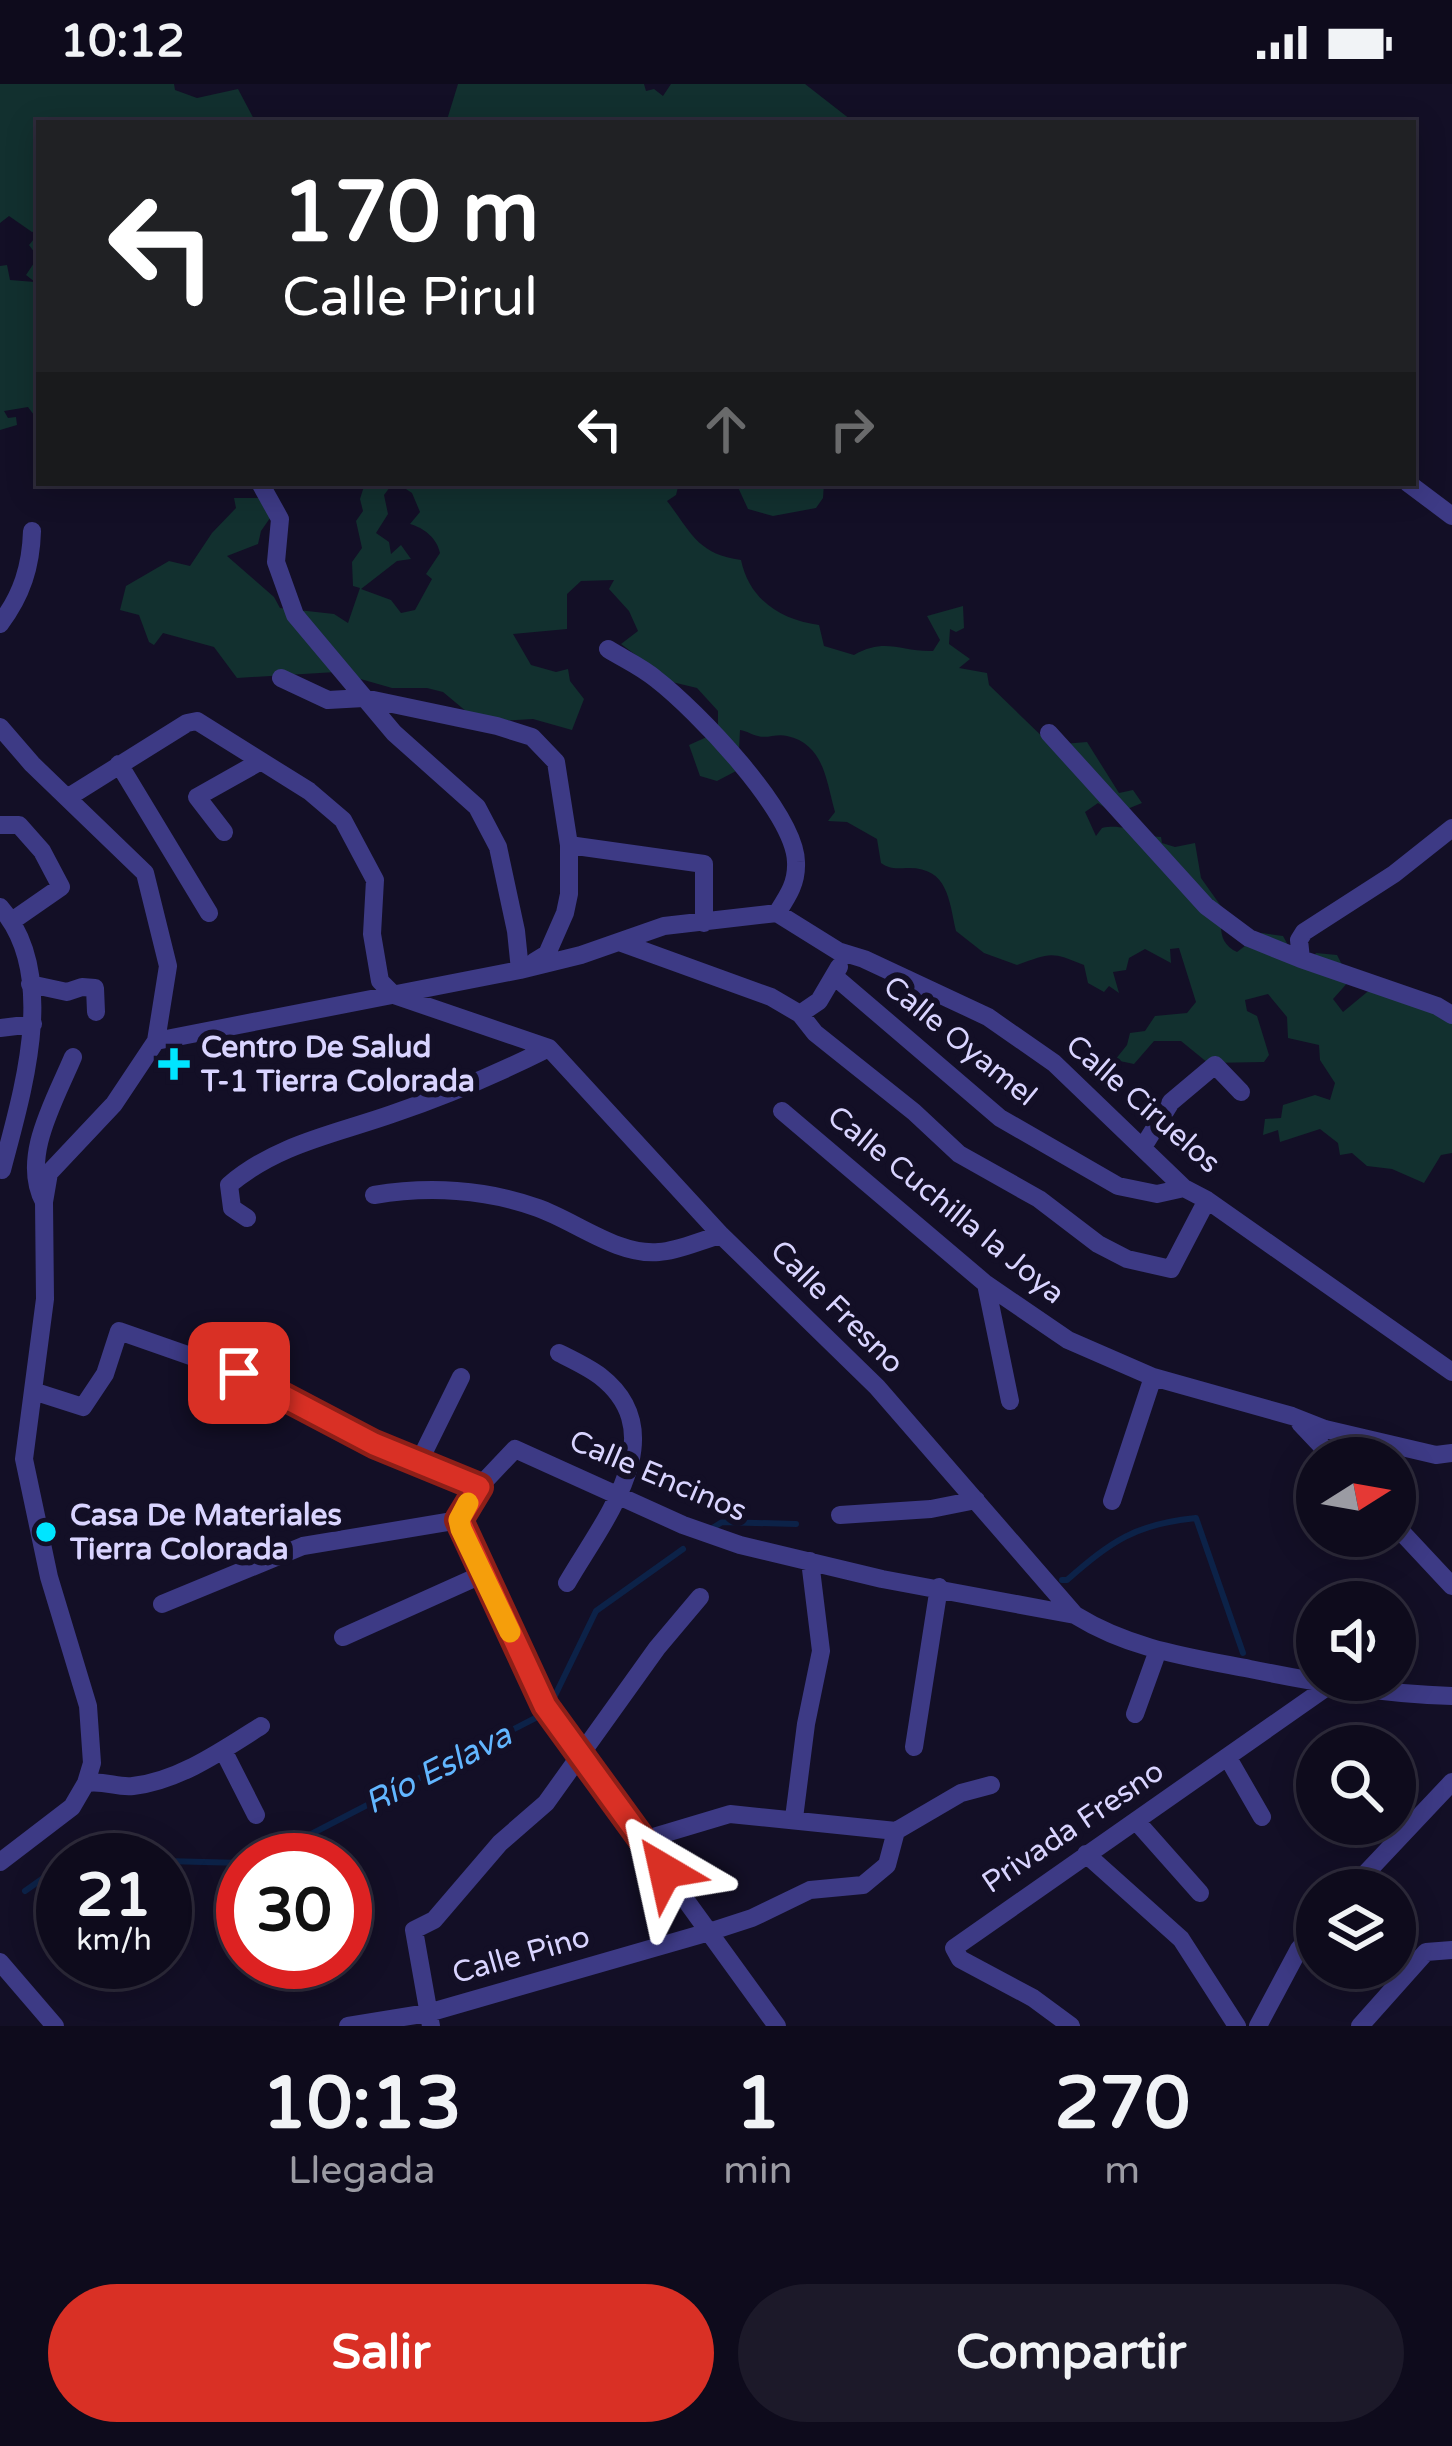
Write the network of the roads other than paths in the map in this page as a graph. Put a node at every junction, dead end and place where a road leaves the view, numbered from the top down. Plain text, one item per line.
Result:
1 (262, 486) edge
2 (1412, 486) edge
3 (1452, 516) edge
4 (32, 531) dead end
5 (0, 623) edge
6 (608, 649) dead end
7 (281, 678) dead end
8 (364, 698) junction
9 (0, 728) edge
10 (1049, 733) dead end
11 (261, 761) junction
12 (119, 764) junction
13 (67, 798) junction
14 (0, 825) edge
15 (1452, 828) edge
16 (224, 832) dead end
17 (569, 845) junction
18 (188, 878) junction
19 (151, 889) junction
20 (209, 913) dead end
21 (777, 913) junction
22 (6, 914) edge
23 (704, 923) junction
24 (622, 943) junction
25 (838, 951) junction
26 (1301, 959) junction
27 (520, 970) junction
28 (834, 976) junction
29 (29, 984) junction
30 (394, 995) junction
31 (96, 1012) dead end
32 (800, 1015) junction
33 (1452, 1015) edge
34 (32, 1024) junction
35 (0, 1028) edge
36 (156, 1041) junction
37 (549, 1048) junction
38 (73, 1057) dead end
39 (1241, 1092) dead end
40 (55, 1101) junction
41 (782, 1111) dead end
42 (1143, 1147) junction
43 (1, 1171) edge
44 (1184, 1188) junction
45 (374, 1196) dead end
46 (1207, 1200) junction
47 (44, 1202) junction
48 (247, 1218) dead end
49 (721, 1235) junction
50 (986, 1284) junction
51 (560, 1353) dead end
52 (1452, 1372) edge
53 (461, 1377) dead end
54 (1154, 1377) junction
55 (33, 1391) junction
56 (1010, 1401) dead end
57 (1292, 1416) junction
58 (1312, 1437) edge
59 (1452, 1453) edge
60 (418, 1464) junction
61 (479, 1487) junction
62 (618, 1496) junction
63 (976, 1500) junction
64 (1112, 1501) dead end
65 (840, 1516) dead end
66 (459, 1520) junction
67 (1416, 1547) edge
68 (810, 1562) junction
69 (482, 1575) junction
70 (567, 1583) dead end
71 (1452, 1586) edge
72 (939, 1587) junction
73 (700, 1597) dead end
74 (162, 1604) dead end
75 (1075, 1615) junction
76 (343, 1637) dead end
77 (1157, 1653) junction
78 (1296, 1681) edge
79 (1416, 1693) edge
80 (1452, 1696) edge
81 (1307, 1701) edge
82 (1135, 1714) dead end
83 (261, 1726) dead end
84 (914, 1747) dead end
85 (223, 1750) junction
86 (583, 1756) junction
87 (1228, 1757) junction
88 (1452, 1782) edge
89 (86, 1784) junction
90 (991, 1784) dead end
91 (256, 1815) dead end
92 (1262, 1816) dead end
93 (794, 1819) junction
94 (1137, 1822) junction
95 (896, 1831) junction
96 (643, 1840) junction
97 (1087, 1854) junction
98 (0, 1862) edge
99 (1370, 1869) edge
100 (1200, 1893) dead end
101 (709, 1932) junction
102 (1452, 1950) edge
103 (1296, 1955) edge
104 (3, 1970) edge
105 (430, 2020) edge
106 (55, 2026) edge
107 (347, 2026) edge
108 (777, 2026) edge
109 (1071, 2026) edge
110 (1237, 2026) edge
111 (1258, 2026) edge
112 (1360, 2026) edge

1 - 8 street
2 - 3 street
4 - 5 street
6 - 21 street
7 - 8 street
8 - 17 street
8 - 27 street
9 - 13 street
10 - 26 street
11 - 12 street
11 - 16 street
11 - 30 street
12 - 13 street
12 - 18 street
13 - 19 street
14 - 22 street
15 - 26 street
17 - 23 street
17 - 27 street
18 - 19 street
18 - 20 street
19 - 36 street
21 - 23 street
21 - 25 street, Calle Ciruelos
22 - 29 street
23 - 24 street
24 - 27 street
24 - 32 street
25 - 28 street
25 - 42 street, Calle Ciruelos
26 - 33 street
27 - 30 street
28 - 32 street
28 - 44 street, Calle Oyamel
29 - 31 street
29 - 34 street
30 - 36 street
30 - 37 street
32 - 46 street
34 - 35 street
34 - 43 street
36 - 47 street
37 - 48 street
37 - 49 street, Calle Fresno
38 - 40 street
39 - 42 street
40 - 43 street
40 - 47 street
41 - 50 street, Calle Cuchilla la Joya
42 - 44 street, Calle Ciruelos
44 - 46 street, Calle Ciruelos
45 - 49 street
46 - 52 street, Calle Ciruelos
47 - 55 street
49 - 63 street, Calle Fresno
50 - 54 street, Calle Cuchilla la Joya
50 - 56 street
51 - 62 street
53 - 60 street
54 - 57 street, Calle Cuchilla la Joya
54 - 64 street
55 - 60 street
55 - 89 street
57 - 58 street, Calle Cuchilla la Joya
57 - 59 street
60 - 61 street
61 - 62 street, Calle Encinos
61 - 66 street, Calle Encinos
62 - 68 street, Calle Encinos
62 - 70 street
63 - 65 street
63 - 75 street, Calle Fresno
66 - 69 street
66 - 74 street
67 - 71 street
68 - 72 street, Calle Encinos
68 - 93 street
69 - 76 street
69 - 86 street
72 - 75 street, Calle Encinos
72 - 84 street
73 - 86 street
75 - 77 street, Calle Encinos
77 - 78 street, Calle Encinos
77 - 82 street
79 - 80 street, Calle Encinos
81 - 87 street, Privada Fresno
83 - 85 street
85 - 89 street
85 - 91 street
86 - 96 street
86 - 105 street
87 - 92 street
87 - 94 street, Privada Fresno
88 - 99 street
89 - 98 street
90 - 95 street
93 - 95 street
93 - 96 street
94 - 97 street, Privada Fresno
94 - 100 street
95 - 101 street, Calle Pino
96 - 101 street
97 - 109 street, Privada Fresno
97 - 110 street
101 - 105 street, Calle Pino
101 - 108 street
102 - 112 street
103 - 111 street
104 - 106 street
105 - 107 street, Calle Pino

